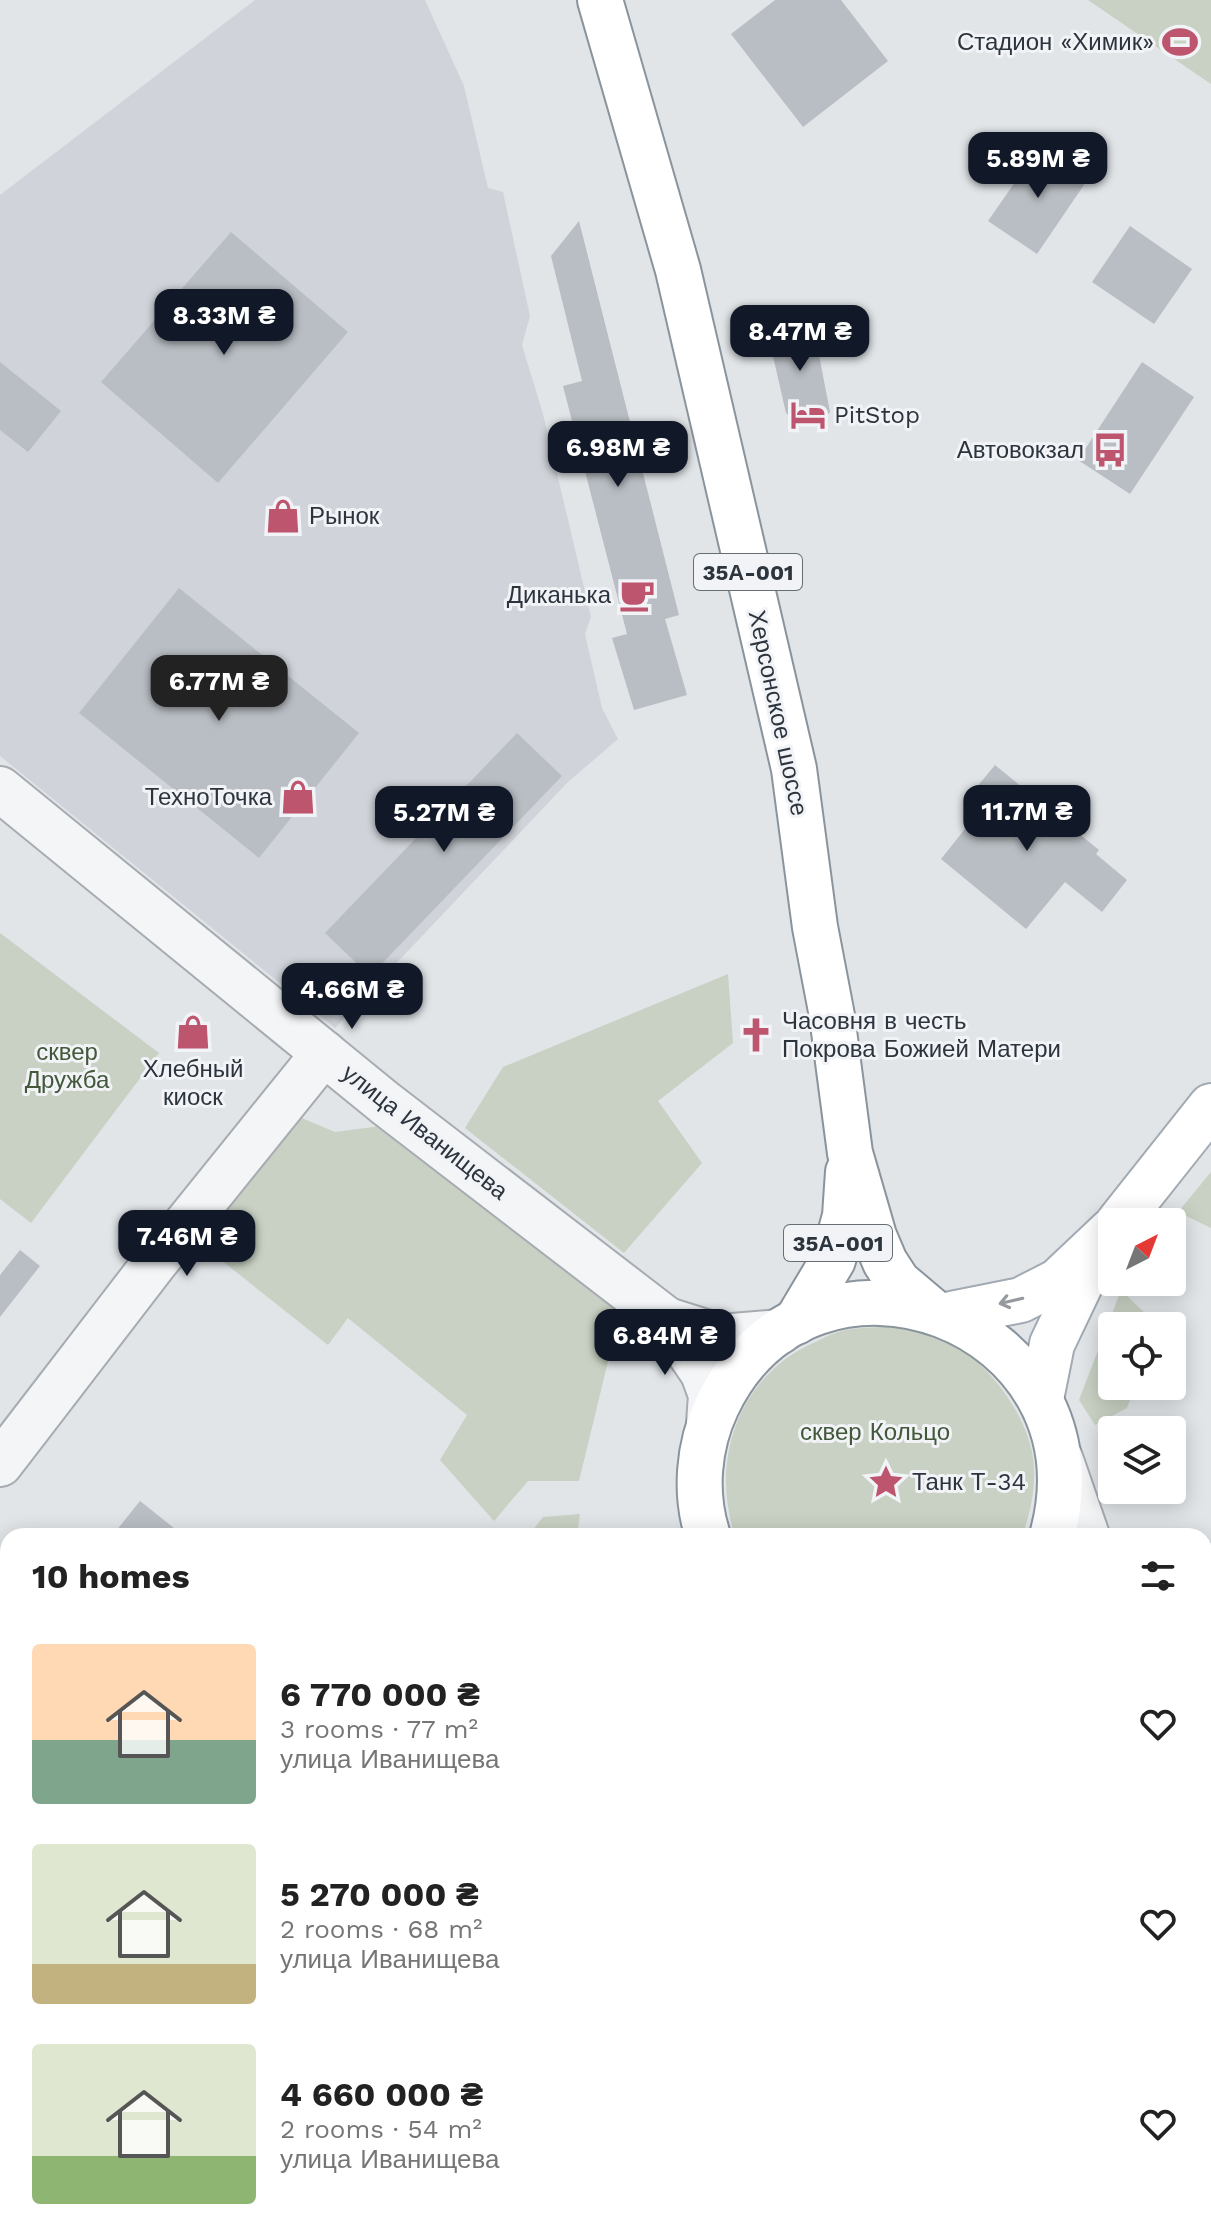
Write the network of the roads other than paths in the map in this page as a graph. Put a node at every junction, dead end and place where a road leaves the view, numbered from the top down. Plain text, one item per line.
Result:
1 (600, 0) edge
2 (0, 789) edge
3 (324, 1053) junction
4 (1211, 1106) edge
5 (850, 1153) junction
6 (1129, 1208) edge
7 (1098, 1243) edge
8 (1098, 1255) edge
9 (938, 1312) junction
10 (667, 1320) junction
11 (788, 1327) junction
12 (1041, 1399) junction
13 (709, 1423) junction
14 (1060, 1458) junction
15 (0, 1464) edge
16 (703, 1528) edge
17 (1054, 1528) edge
18 (1084, 1528) edge

1 - 5 main road, Херсонское шоссе / 35А-001
2 - 3 street, улица Иванищева
3 - 10 street, улица Иванищева
3 - 15 street
4 - 6 main road
5 - 9 main road, Херсонское шоссе / 35А-001
5 - 11 main road, Херсонское шоссе / 35А-001
7 -> 9 main road
8 - 12 main road
9 - 11 main road, 35А-001
9 - 12 main road, 35А-001
10 - 11 street, улица Иванищева
10 - 13 street, улица Иванищева
11 - 13 main road, 35А-001
12 - 14 main road, 35А-001
13 - 16 main road, 35А-001
14 - 17 main road, 35А-001
14 - 18 street

